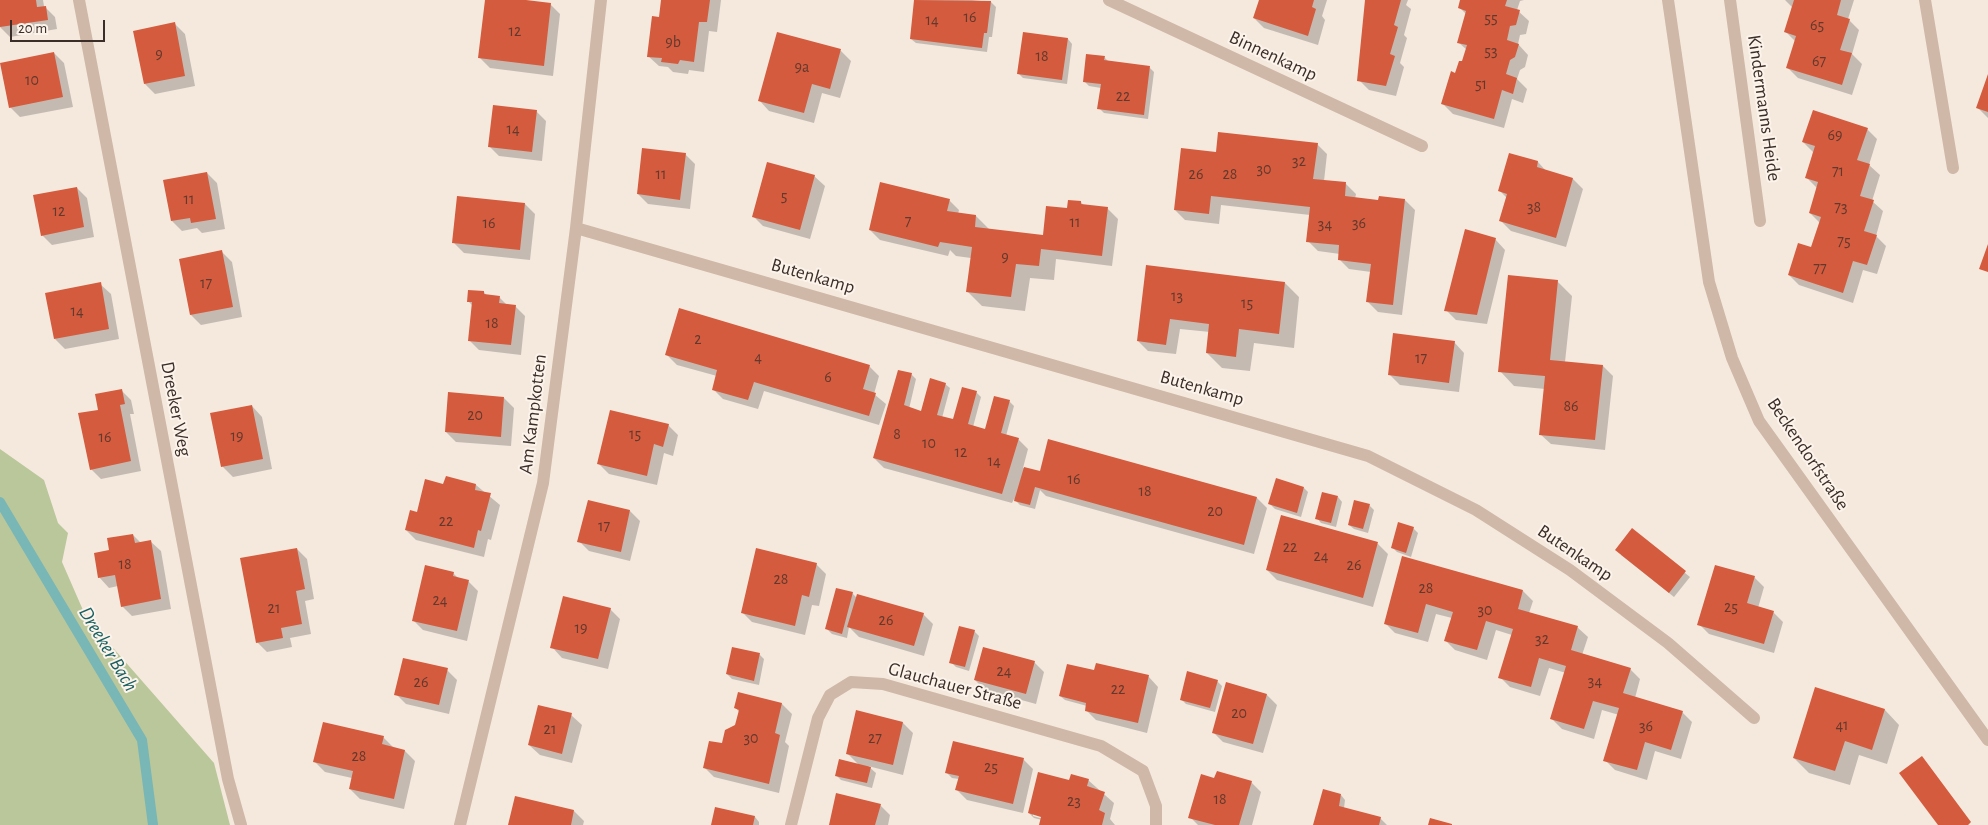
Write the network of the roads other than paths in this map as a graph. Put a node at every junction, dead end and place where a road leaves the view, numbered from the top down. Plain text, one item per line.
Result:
1 (79, 0) edge
2 (601, 0) edge
3 (1108, 0) edge
4 (1668, 0) edge
5 (1730, 0) edge
6 (1925, 0) edge
7 (1422, 146) dead end
8 (1953, 168) dead end
9 (1760, 221) dead end
10 (576, 228) junction
11 (1754, 718) dead end
12 (1988, 740) edge
13 (241, 825) edge
14 (460, 825) edge
15 (791, 825) edge
16 (1156, 825) edge

1 - 13 street, Dreeker Weg
2 - 10 street, Am Kampkotten
3 - 7 street, Binnenkamp
4 - 12 street, Beckendorfstraße
5 - 9 street, Kindermanns Heide
6 - 8 street
10 - 11 street, Butenkamp
10 - 14 street, Am Kampkotten
15 - 16 street, Glauchauer Straße

